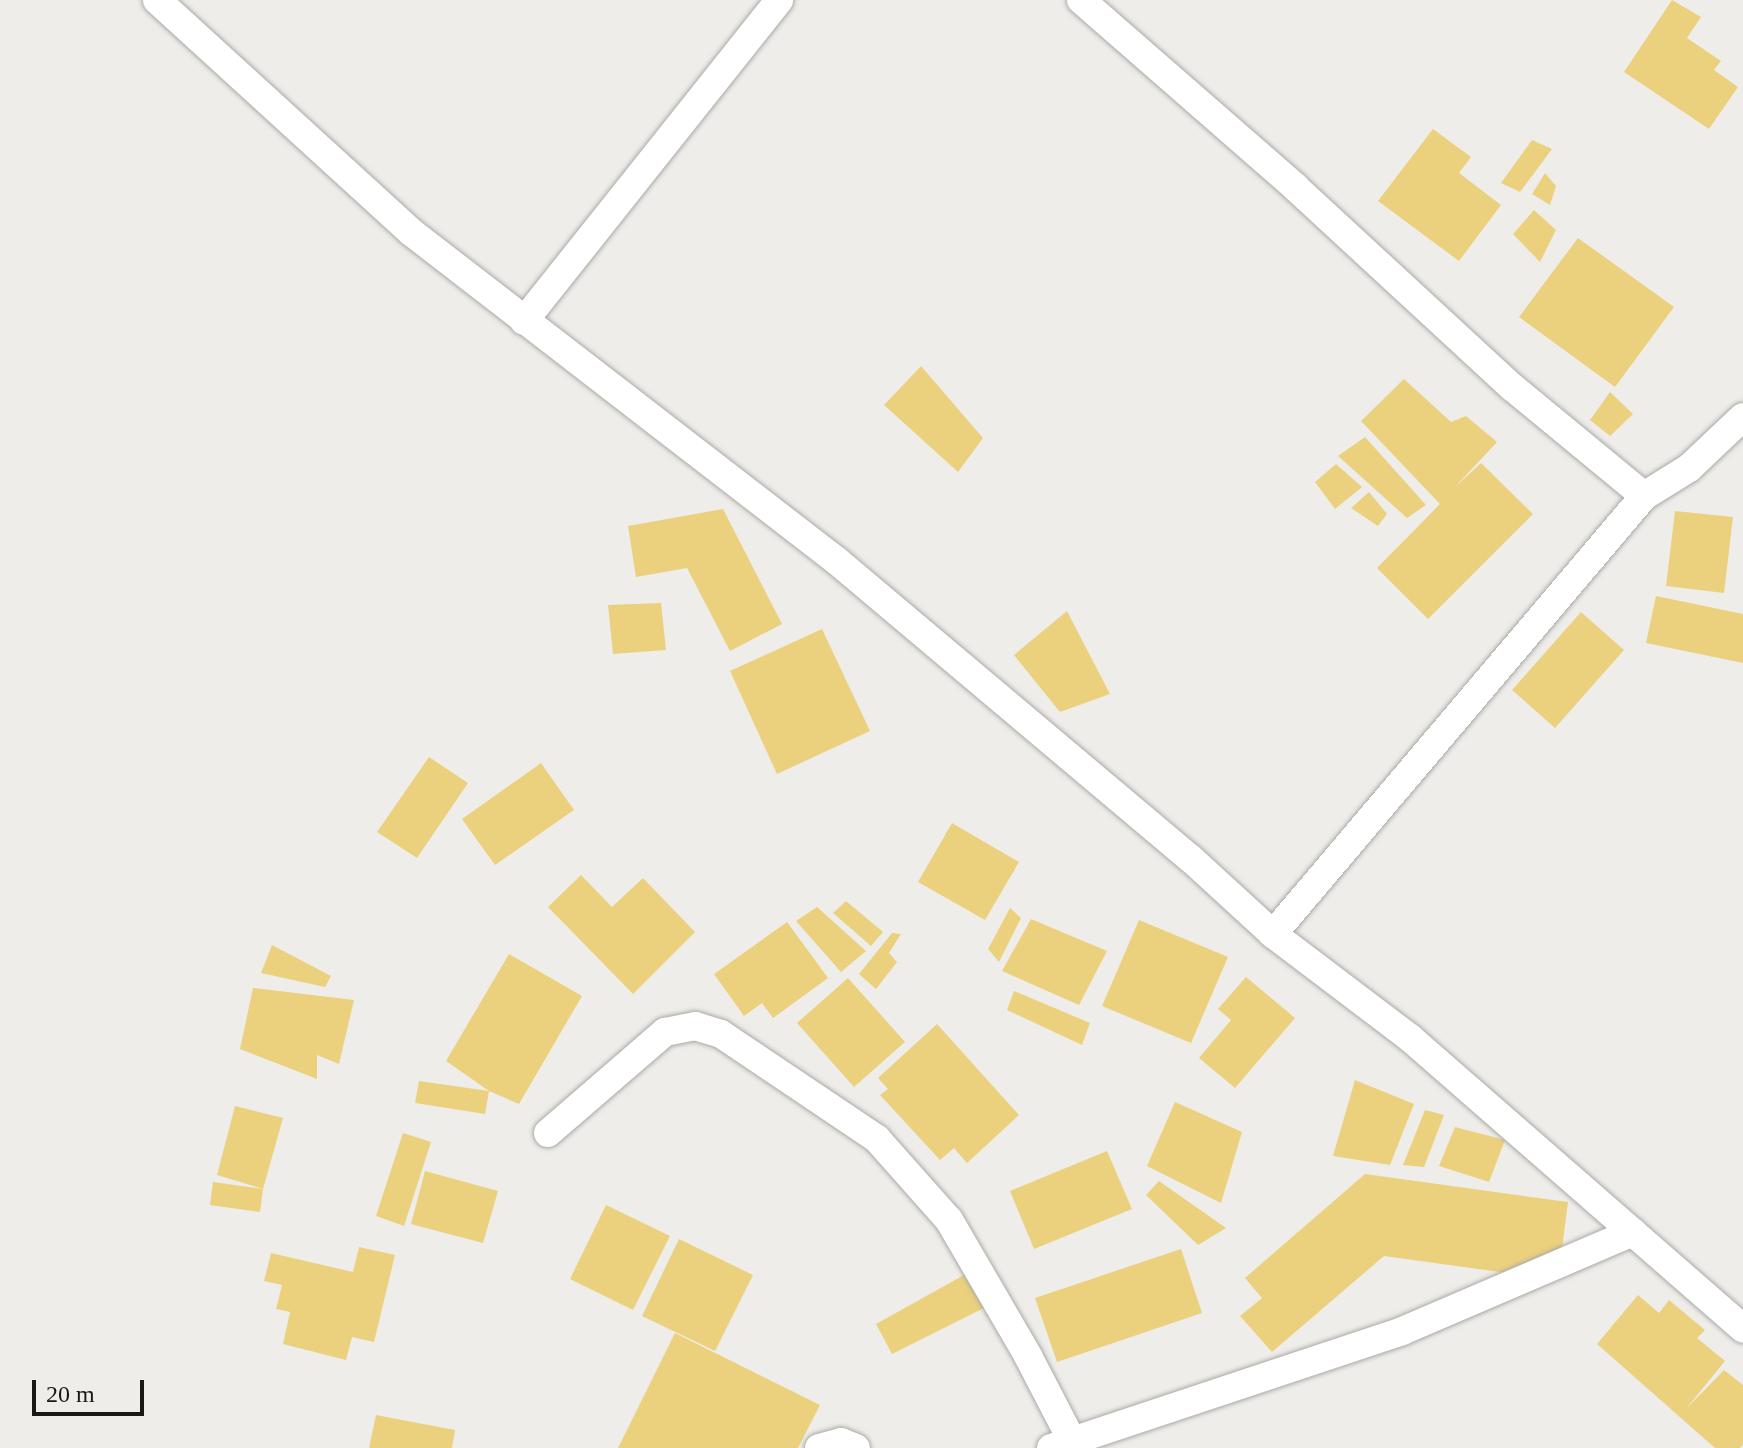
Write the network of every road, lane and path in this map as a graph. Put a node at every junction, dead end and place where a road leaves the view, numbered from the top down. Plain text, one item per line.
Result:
1 (157, 0) edge
2 (779, 0) edge
3 (1081, 0) edge
4 (524, 321) junction
5 (1743, 417) edge
6 (1644, 496) junction
7 (1273, 934) junction
8 (548, 1133) dead end
9 (1633, 1232) junction
10 (1743, 1328) edge
11 (1061, 1444) edge
12 (819, 1448) edge
13 (856, 1448) edge

1 - 4 street
2 - 4 street
3 - 6 street
4 - 7 street
5 - 6 street
6 - 7 street
7 - 9 street
8 - 11 street
9 - 10 street
9 - 11 street
12 - 13 street

